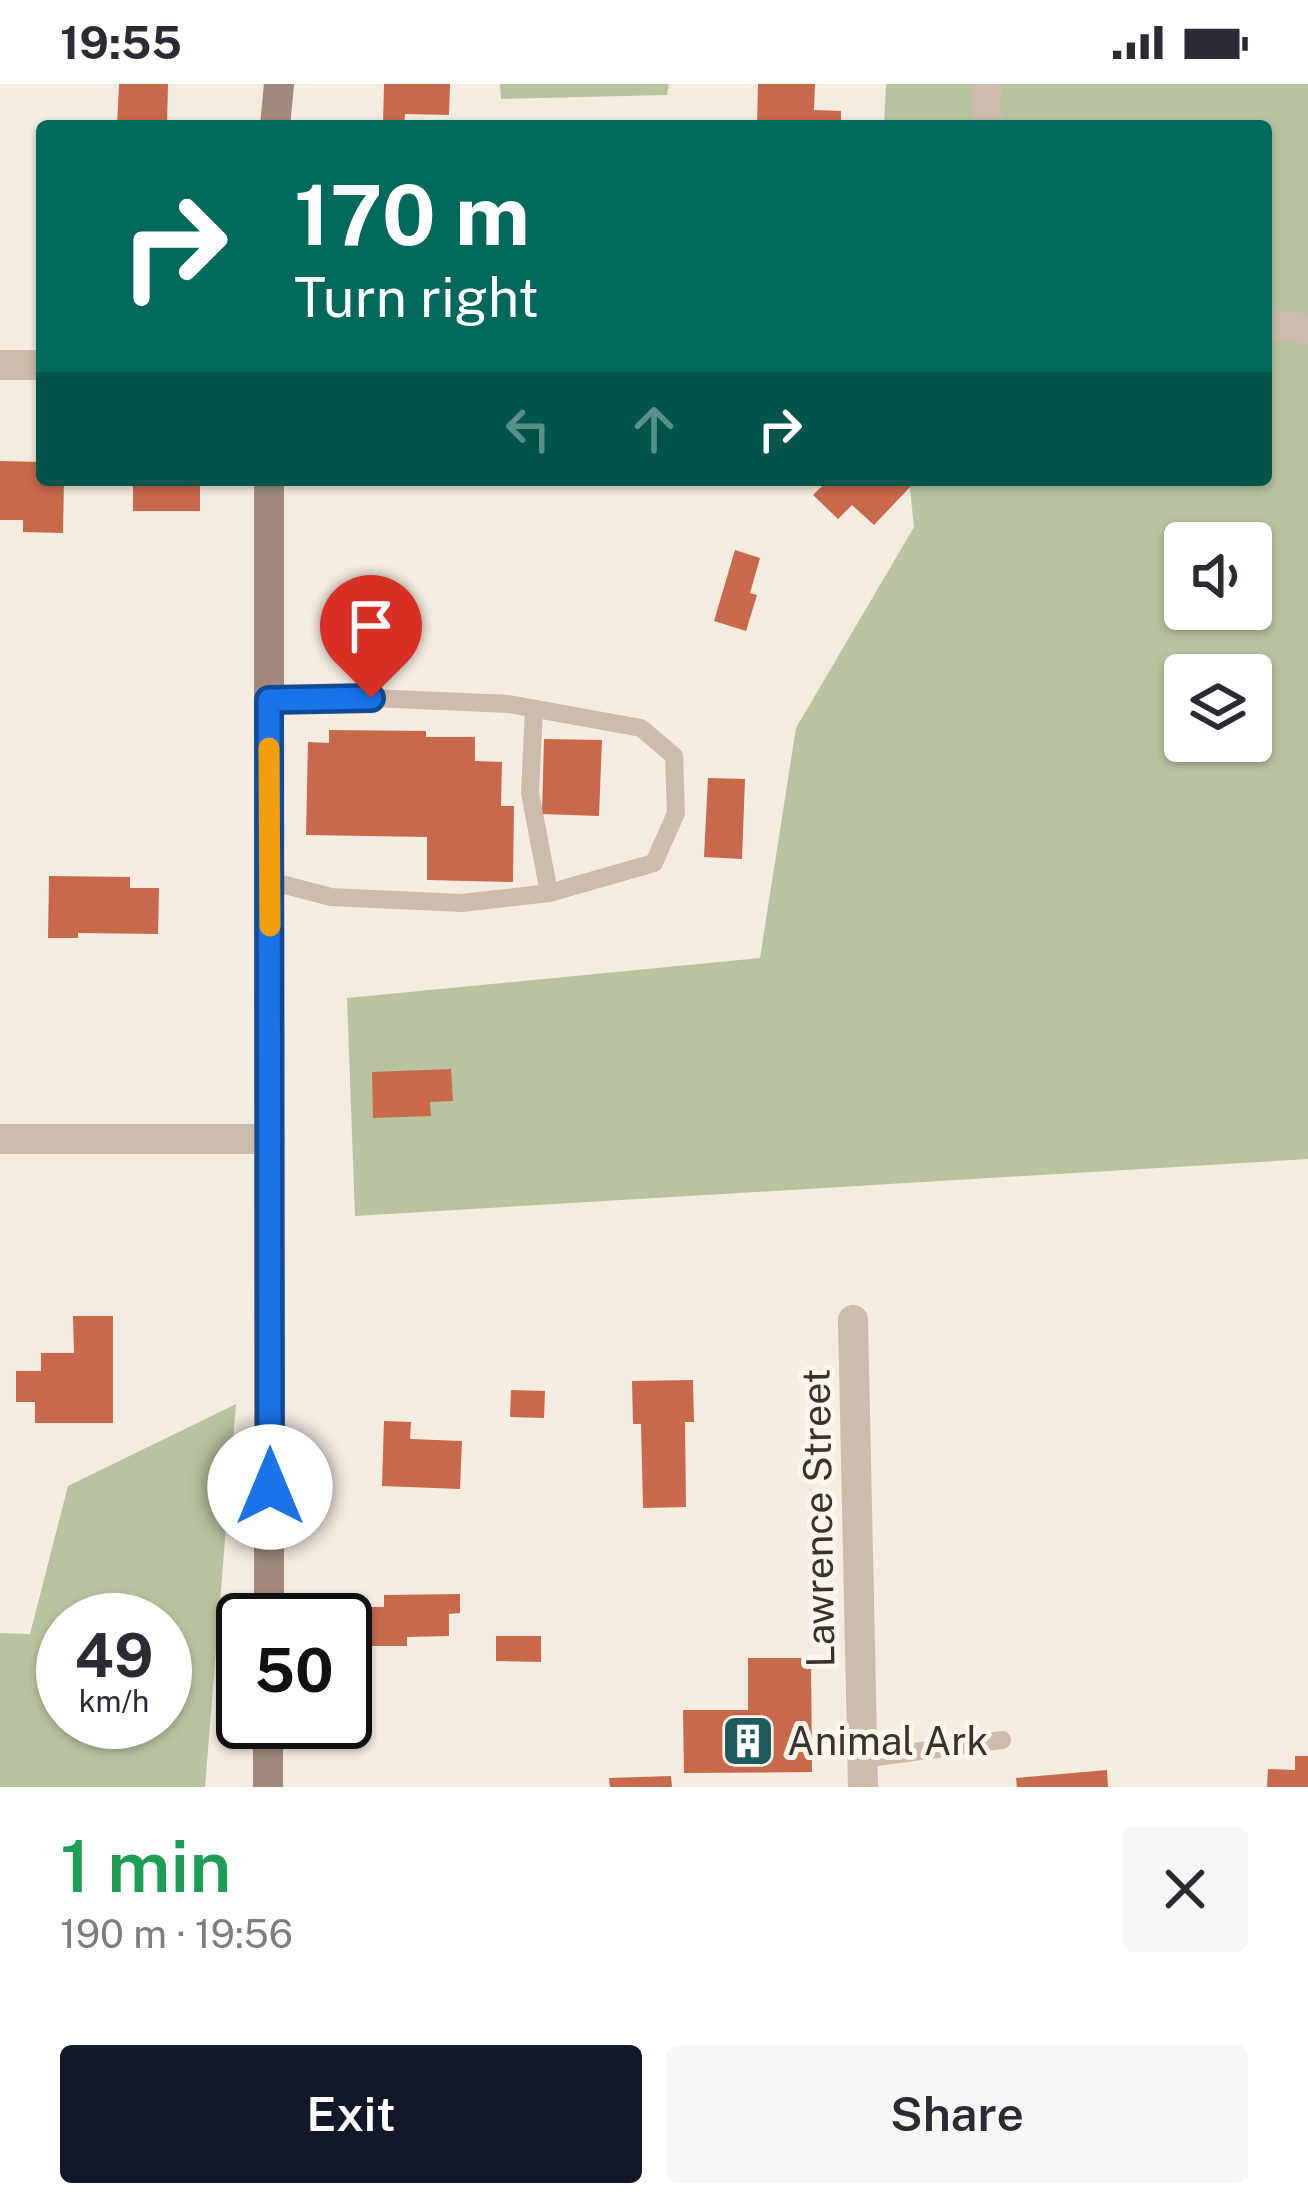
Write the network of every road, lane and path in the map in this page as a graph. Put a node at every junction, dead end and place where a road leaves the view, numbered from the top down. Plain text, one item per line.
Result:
1 (279, 84) edge
2 (988, 84) edge
3 (276, 120) edge
4 (987, 120) edge
5 (1272, 325) edge
6 (1308, 328) edge
7 (0, 365) edge
8 (36, 365) edge
9 (269, 486) edge
10 (269, 700) junction
11 (534, 709) junction
12 (270, 881) junction
13 (549, 893) junction
14 (0, 1139) edge
15 (270, 1139) junction
16 (853, 1320) dead end
17 (269, 1593) edge
18 (1002, 1740) dead end
19 (268, 1749) edge
20 (862, 1773) edge
21 (268, 1787) edge

1 - 3 main road
2 - 4 street
5 - 6 street
7 - 8 street
9 - 10 main road
10 - 11 lane
10 - 12 main road
11 - 13 lane
11 - 13 lane
12 - 13 lane
12 - 15 main road
14 - 15 street
15 - 17 main road
16 - 20 street, Lawrence Street
18 - 20 lane
19 - 21 main road

